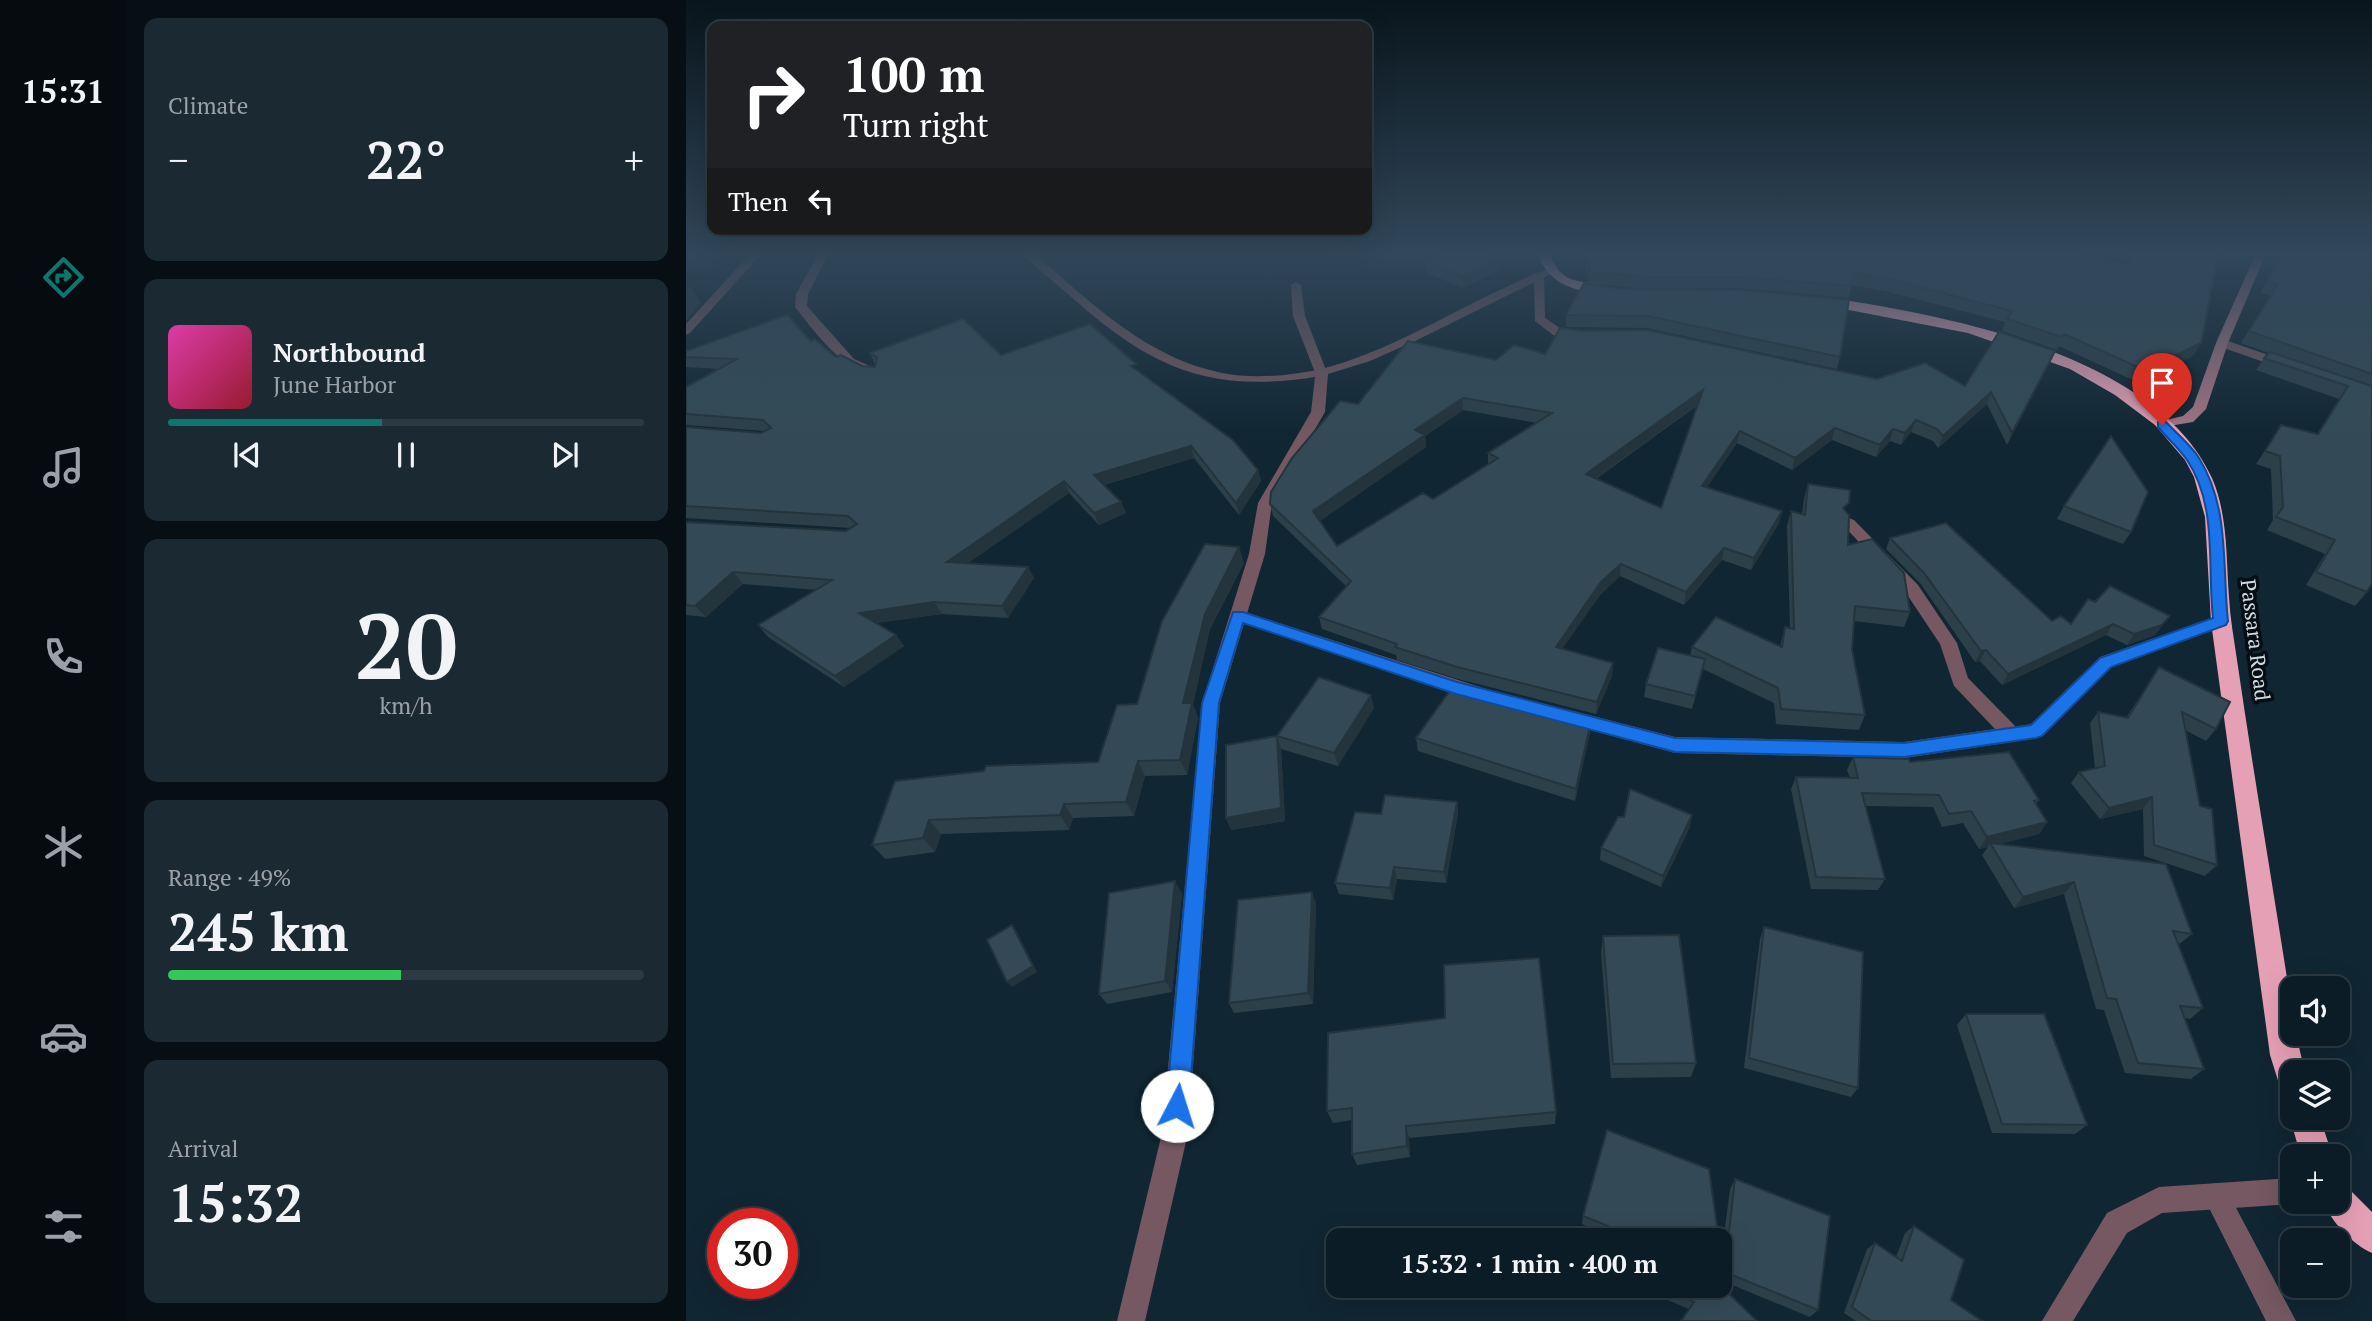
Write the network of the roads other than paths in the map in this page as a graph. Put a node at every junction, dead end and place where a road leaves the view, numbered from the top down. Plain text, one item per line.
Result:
1 (703, 313) edge
2 (806, 313) edge
3 (1099, 313) edge
4 (1299, 313) edge
5 (1464, 313) edge
6 (1540, 313) edge
7 (1891, 313) edge
8 (2235, 313) edge
9 (686, 331) edge
10 (1595, 336) edge
11 (2222, 343) junction
12 (2299, 370) edge
13 (877, 372) edge
14 (1322, 375) junction
15 (2162, 425) junction
16 (1849, 523) edge
17 (1238, 616) junction
18 (2221, 621) junction
19 (1495, 698) edge
20 (1546, 711) edge
21 (2012, 735) junction
22 (2286, 1060) edge
23 (2280, 1192) edge
24 (2216, 1196) junction
25 (2350, 1213) edge
26 (2372, 1236) edge
27 (1131, 1321) edge
28 (2056, 1321) edge
29 (2282, 1321) edge

1 - 9 street
2 - 13 street
3 - 14 street
4 - 14 street
5 - 14 street
6 - 10 street
7 - 15 highway, Passara Road
8 - 11 street
11 - 12 street
11 - 15 street
14 - 17 street
15 - 18 highway, Passara Road
16 - 21 street
17 - 19 street
17 - 27 street
18 - 21 street
18 - 22 highway, Passara Road
20 - 21 street
23 - 24 street
24 - 28 street
24 - 29 street
25 - 26 highway

